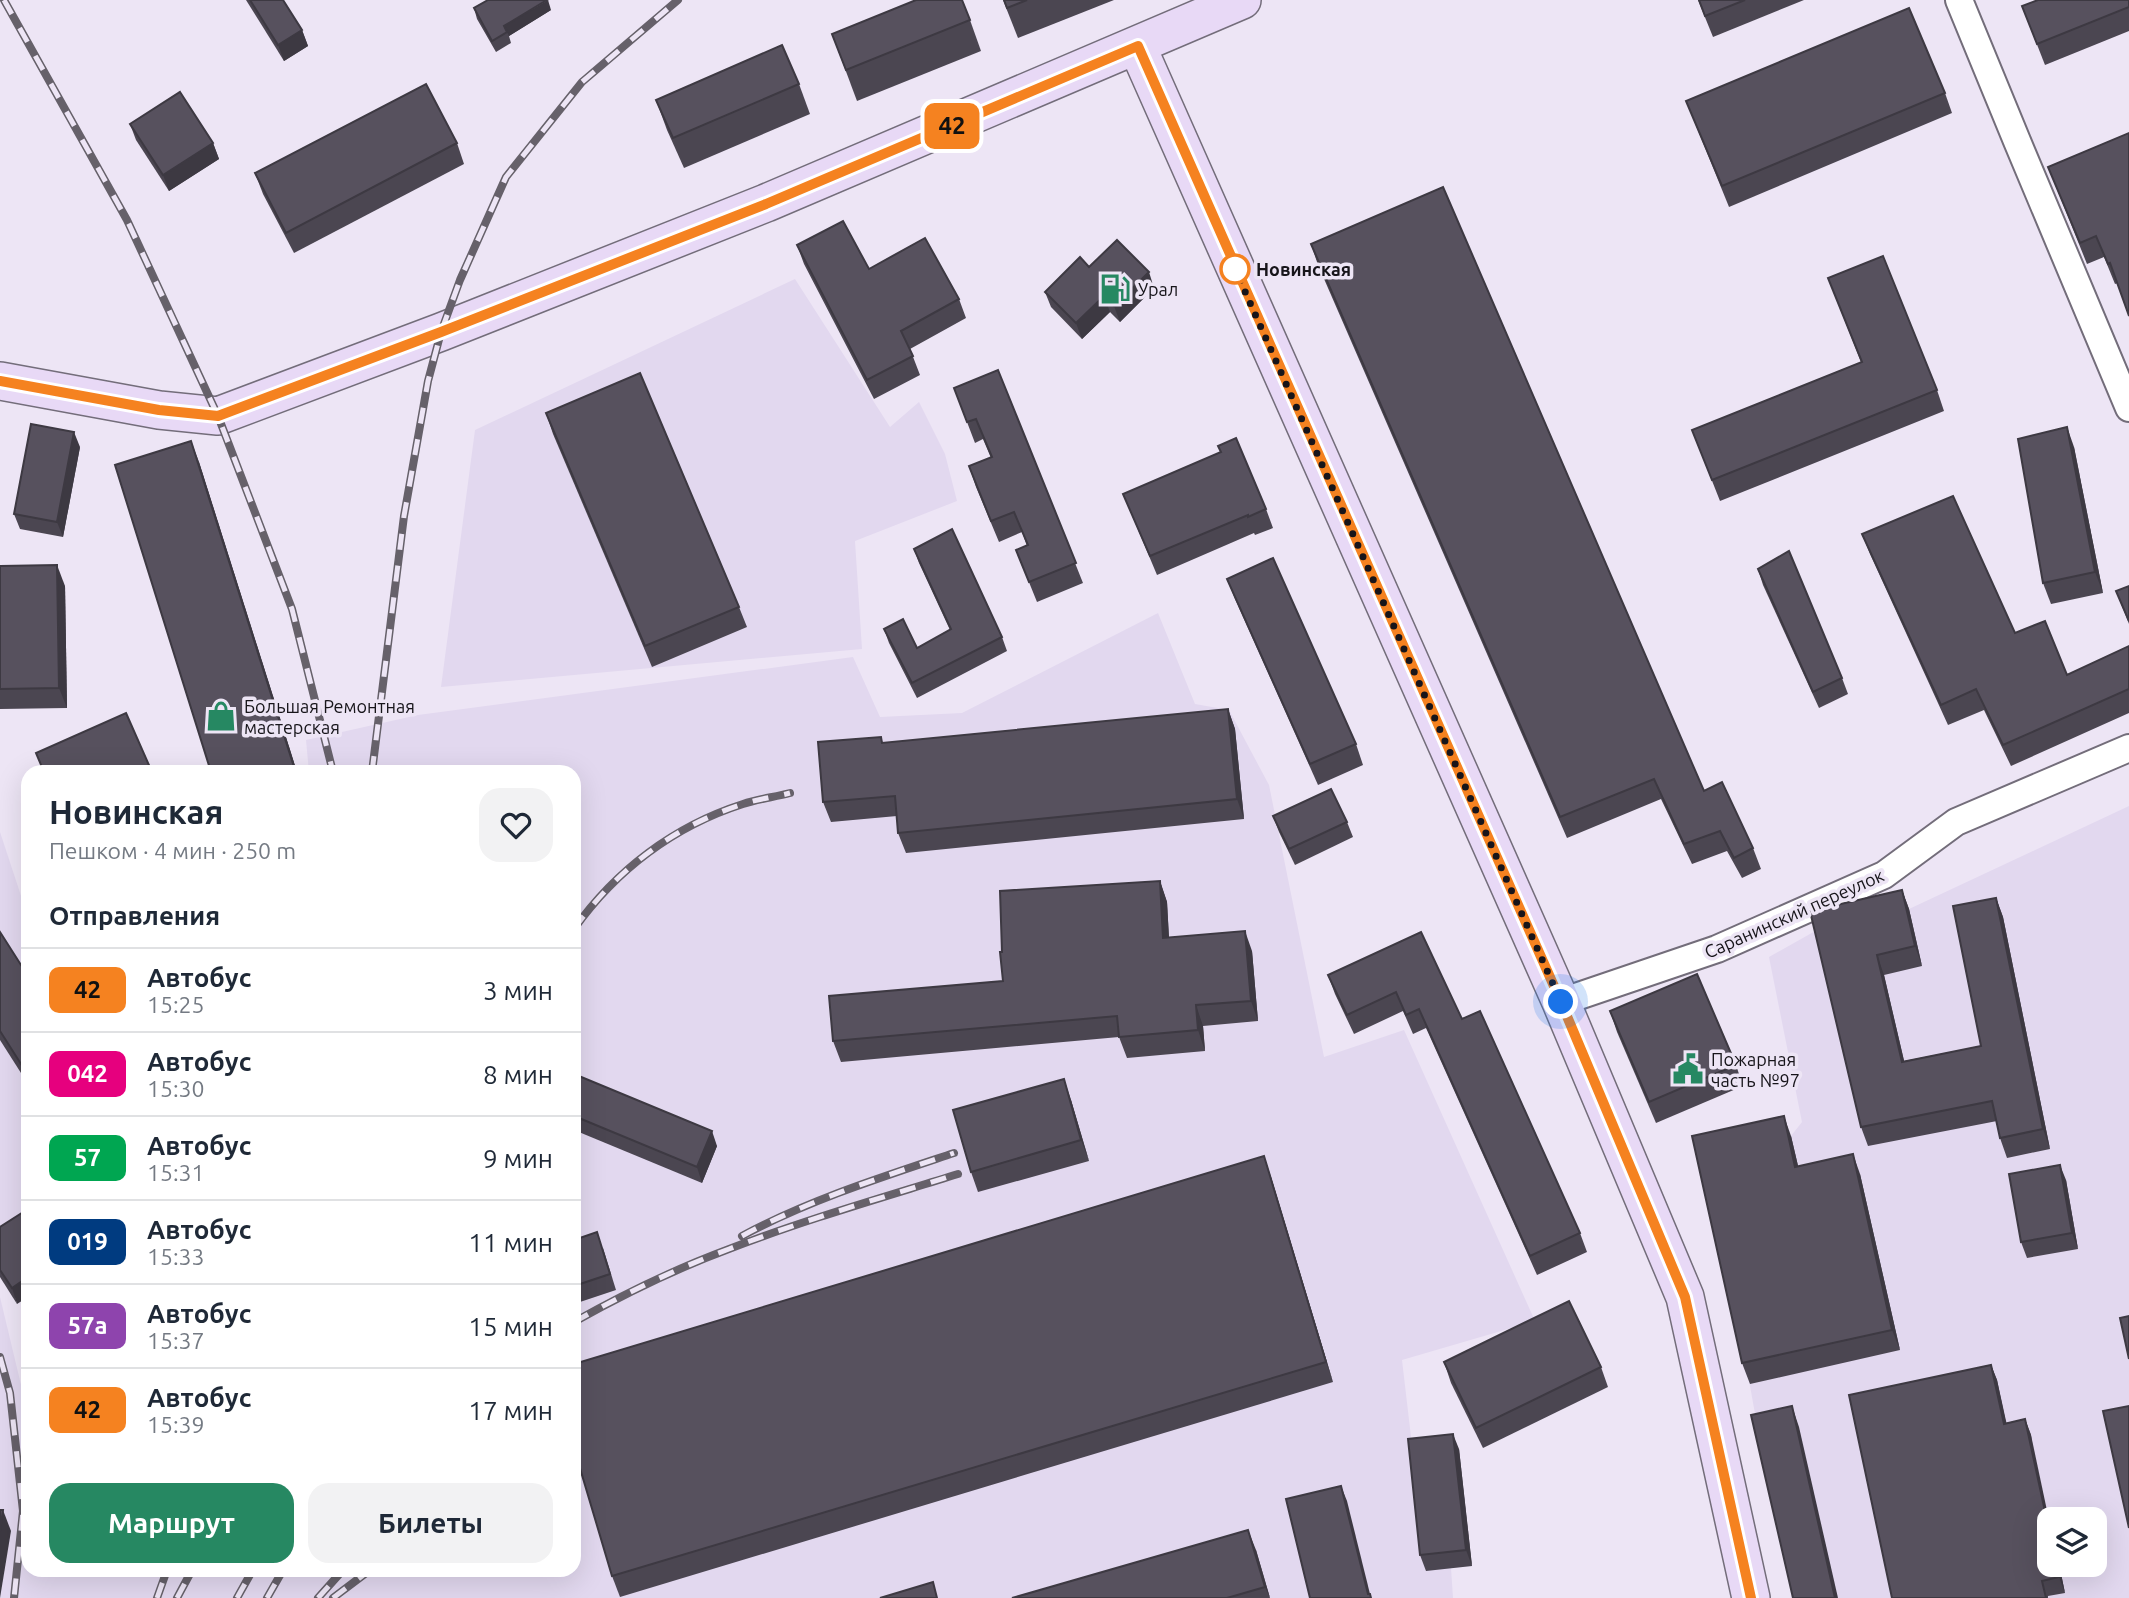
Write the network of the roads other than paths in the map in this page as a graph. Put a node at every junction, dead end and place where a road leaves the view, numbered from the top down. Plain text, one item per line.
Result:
1 (1242, 0) edge
2 (1959, 0) edge
3 (1138, 46) junction
4 (0, 381) edge
5 (2129, 408) edge
6 (2129, 748) edge
7 (1561, 1002) junction
8 (1751, 1598) edge

1 - 3 main road
2 - 5 street
3 - 4 main road
3 - 7 main road
6 - 7 street, Саранинский переулок
7 - 8 main road

